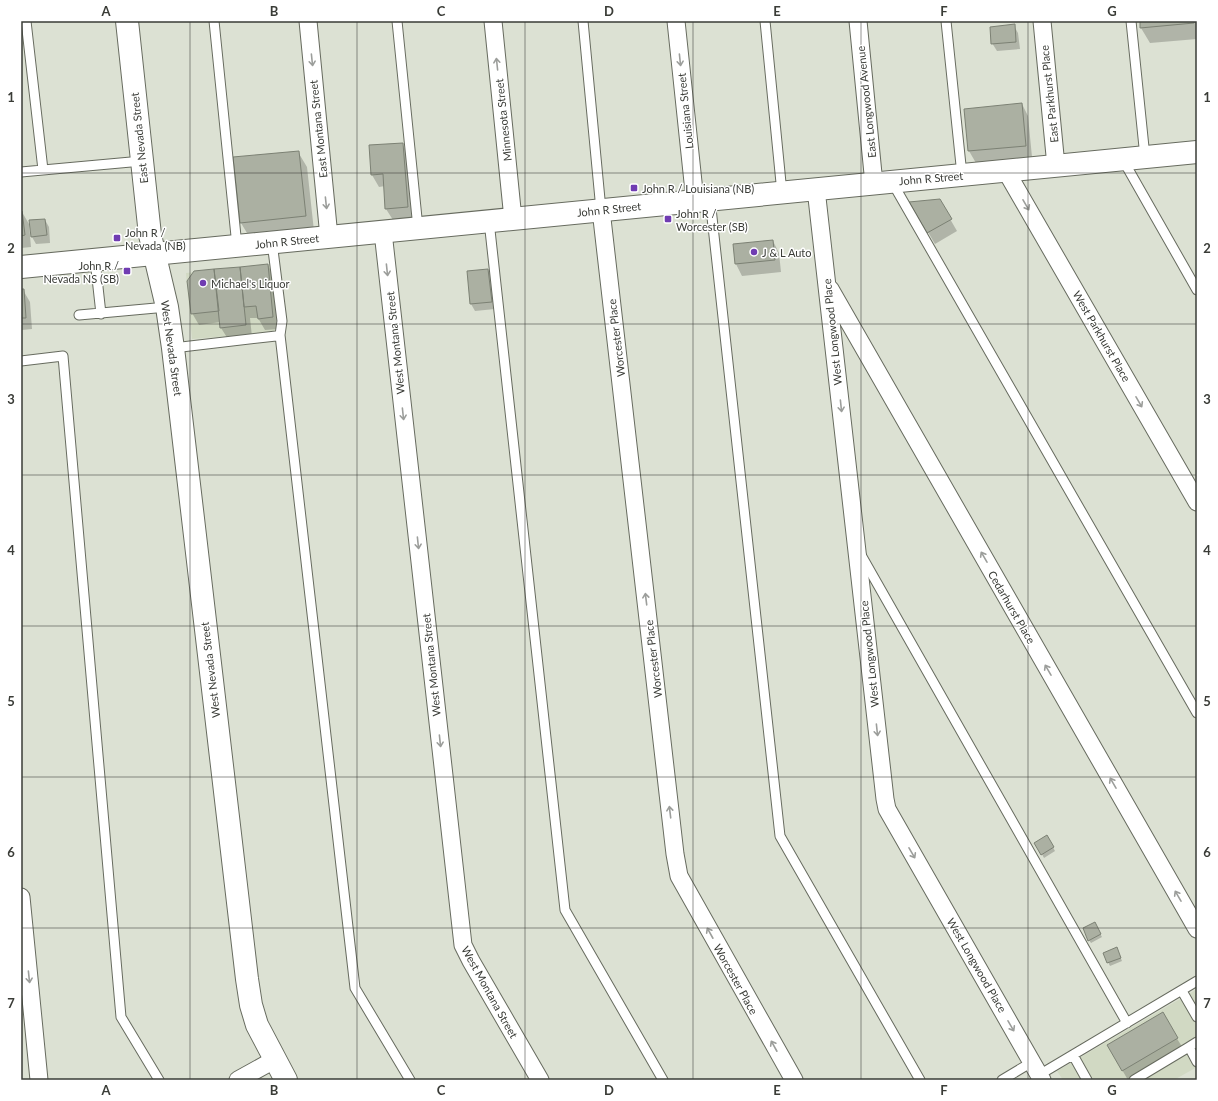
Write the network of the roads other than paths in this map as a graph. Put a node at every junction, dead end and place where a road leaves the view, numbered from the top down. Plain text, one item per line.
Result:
1 (26, 21) edge
2 (127, 21) edge
3 (214, 21) edge
4 (308, 21) edge
5 (398, 21) edge
6 (493, 21) edge
7 (583, 21) edge
8 (676, 21) edge
9 (764, 21) edge
10 (858, 21) edge
11 (946, 21) edge
12 (1042, 21) edge
13 (1131, 21) edge
14 (1197, 152) edge
15 (1145, 157) junction
16 (142, 160) junction
17 (1123, 160) junction
18 (1056, 166) junction
19 (44, 170) junction
20 (1006, 171) junction
21 (21, 172) edge
22 (962, 175) junction
23 (883, 183) junction
24 (816, 189) junction
25 (782, 193) junction
26 (703, 200) junction
27 (601, 210) junction
28 (513, 219) junction
29 (489, 221) junction
30 (418, 228) junction
31 (383, 232) junction
32 (329, 237) junction
33 (272, 242) junction
34 (237, 246) junction
35 (153, 254) junction
36 (95, 260) junction
37 (21, 267) edge
38 (827, 284) junction
39 (1197, 290) edge
40 (167, 307) junction
41 (101, 314) junction
42 (79, 316) dead end
43 (280, 335) junction
44 (173, 348) junction
45 (21, 361) edge
46 (1197, 502) edge
47 (856, 546) junction
48 (1197, 713) edge
49 (21, 897) edge
50 (1197, 929) edge
51 (1197, 982) edge
52 (1182, 991) junction
53 (1197, 1017) edge
54 (1128, 1023) junction
55 (1193, 1045) edge
56 (1074, 1055) junction
57 (274, 1060) junction
58 (1197, 1062) edge
59 (1038, 1072) edge
60 (39, 1080) edge
61 (159, 1080) edge
62 (238, 1080) edge
63 (286, 1080) edge
64 (410, 1080) edge
65 (540, 1080) edge
66 (663, 1080) edge
67 (794, 1080) edge
68 (920, 1080) edge
69 (1002, 1080) edge
70 (1087, 1080) edge
71 (1134, 1080) edge

1 - 19 lane
2 - 16 main road, East Nevada Street
3 - 34 lane
4 -> 32 street, East Montana Street
5 - 30 lane
28 -> 6 street, Minnesota Street
7 - 27 lane
8 -> 26 street, Louisiana Street
9 - 25 lane
10 - 23 street, East Longwood Avenue
11 - 22 lane
12 - 18 street, East Parkhurst Place
13 - 15 lane
14 - 15 main road, John R Street
15 - 17 main road, John R Street
16 - 19 lane
16 - 35 main road, East Nevada Street
17 - 18 main road, John R Street
17 - 39 lane
18 - 20 main road, John R Street
19 - 21 lane
20 - 22 main road, John R Street
20 -> 46 street, West Parkhurst Place
22 - 23 main road, John R Street
23 - 24 main road, John R Street
23 - 48 lane
24 - 25 main road, John R Street
24 - 38 street, West Longwood Place
25 - 26 main road, John R Street
26 - 27 main road, John R Street
26 - 68 lane
27 - 28 main road, John R Street
67 -> 27 street, Worcester Place
28 - 29 main road, John R Street
29 - 30 main road, John R Street
29 - 66 lane
30 - 31 main road, John R Street
31 - 32 main road, John R Street
31 -> 65 street, West Montana Street
32 - 33 main road, John R Street
33 - 34 main road, John R Street
33 - 43 lane
34 - 35 main road, John R Street
35 - 36 main road, John R Street
35 - 40 main road, West Nevada Street
36 - 37 main road, John R Street
36 - 41 lane
38 -> 47 street, West Longwood Place
50 -> 38 street, Cedarhurst Place
40 - 41 lane
40 - 44 main road, West Nevada Street
41 - 42 lane
43 - 44 lane
43 - 64 lane
44 - 57 main road, West Nevada Street
45 - 61 lane
47 - 54 lane
47 -> 59 street, West Longwood Place
49 -> 60 street
51 - 52 lane
52 - 53 lane
52 - 54 lane
54 - 56 lane
55 - 58 lane
55 - 71 lane
56 - 59 lane
56 - 70 lane
57 - 62 street
57 - 63 main road, West Nevada Street
59 - 69 lane

